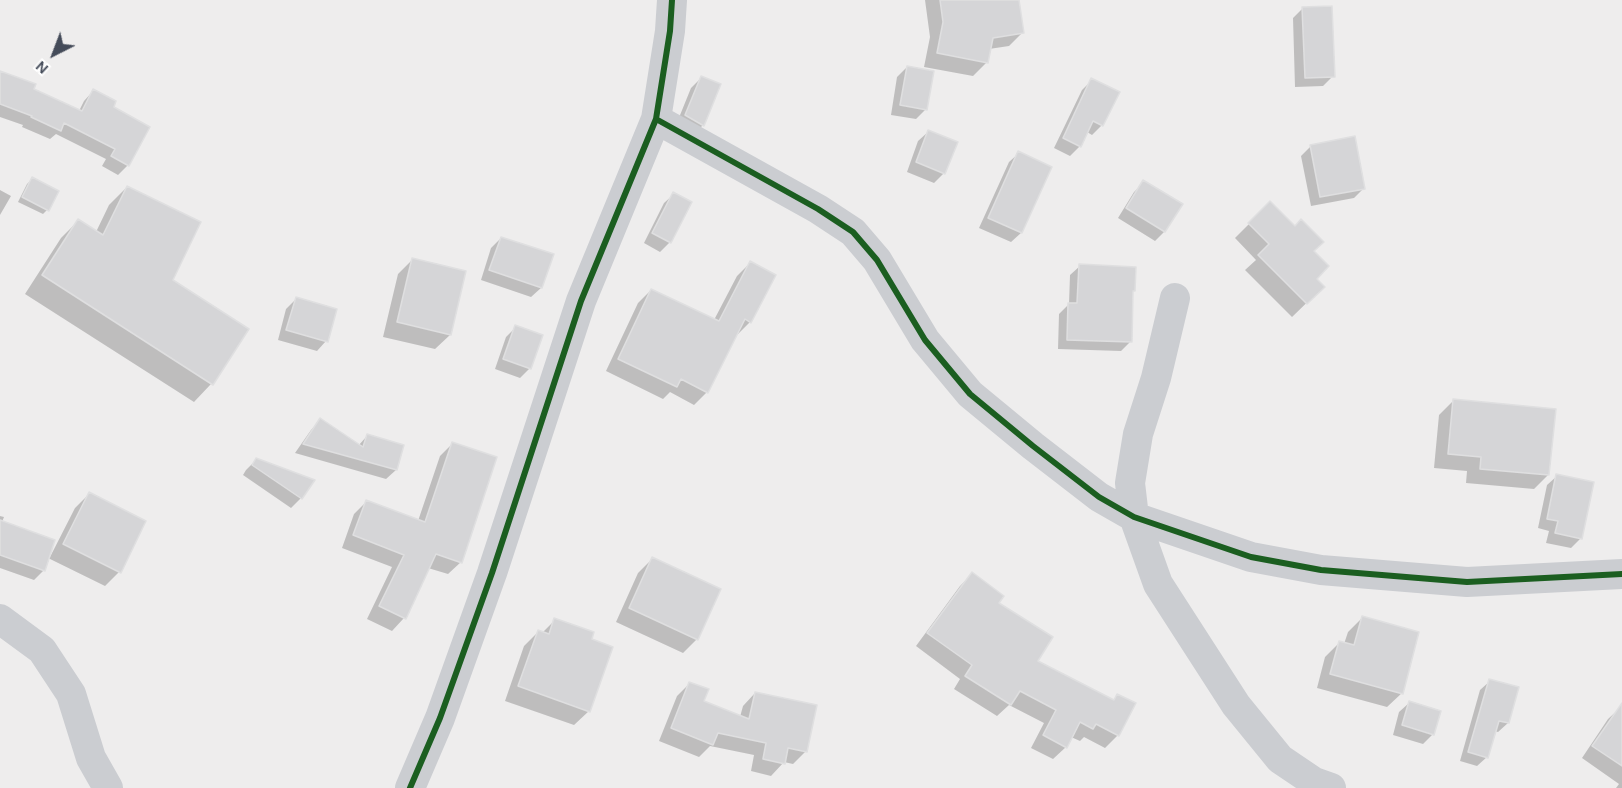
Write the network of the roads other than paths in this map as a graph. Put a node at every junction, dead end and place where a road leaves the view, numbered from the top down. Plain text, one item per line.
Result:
1 (672, 0) edge
2 (656, 119) junction
3 (1175, 298) dead end
4 (1134, 517) junction
5 (1622, 574) edge
6 (0, 619) edge
7 (1319, 786) edge
8 (108, 788) edge
9 (410, 788) edge

1 - 2 street
2 - 4 street
2 - 9 street
3 - 4 street
4 - 5 street
4 - 7 street
6 - 8 street

